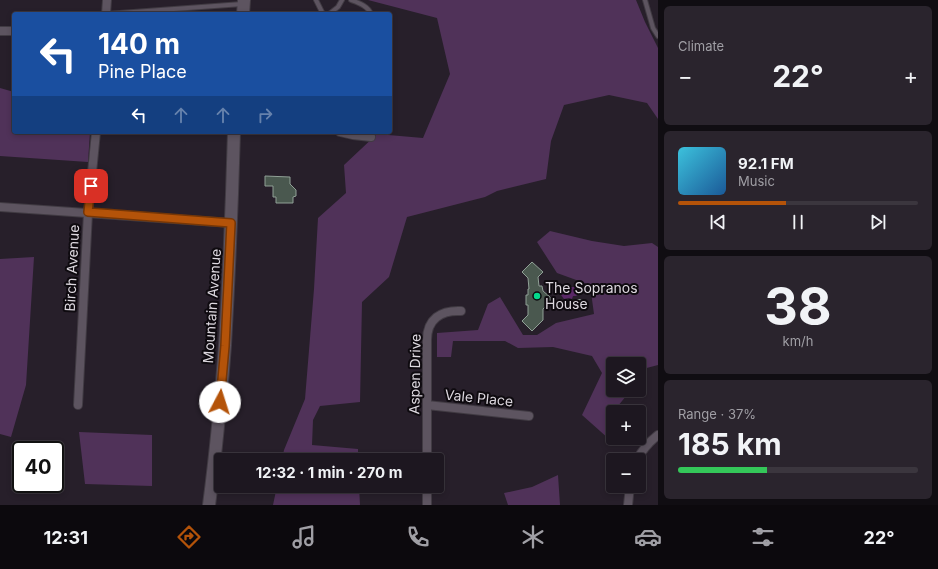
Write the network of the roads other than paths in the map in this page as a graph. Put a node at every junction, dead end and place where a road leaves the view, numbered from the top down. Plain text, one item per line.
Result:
1 (107, 0) edge
2 (316, 0) edge
3 (342, 0) edge
4 (351, 0) edge
5 (644, 0) edge
6 (244, 6) edge
7 (106, 12) edge
8 (140, 12) edge
9 (323, 12) edge
10 (332, 12) edge
11 (370, 12) edge
12 (0, 31) edge
13 (12, 31) edge
14 (658, 36) edge
15 (96, 134) edge
16 (234, 134) edge
17 (354, 134) edge
18 (371, 137) dead end
19 (0, 207) edge
20 (88, 212) junction
21 (231, 223) junction
22 (461, 311) dead end
23 (78, 405) dead end
24 (427, 406) junction
25 (529, 416) dead end
26 (658, 435) edge
27 (427, 453) edge
28 (641, 453) edge
29 (427, 493) edge
30 (629, 493) edge
31 (209, 505) edge
32 (427, 505) edge
33 (628, 505) edge

1 - 7 street
2 - 9 lane
3 - 10 lane
4 - 11 lane
5 - 14 lane
6 - 8 lane
12 - 13 street
15 - 20 street, Birch Avenue
16 - 21 street, Mountain Avenue
17 - 18 street
19 - 20 street
20 - 21 street
20 - 23 street, Birch Avenue
21 - 31 street, Mountain Avenue
22 - 24 street, Aspen Drive
24 - 25 street, Vale Place
24 - 27 street, Aspen Drive
26 - 28 street
29 - 32 street
30 - 33 street

